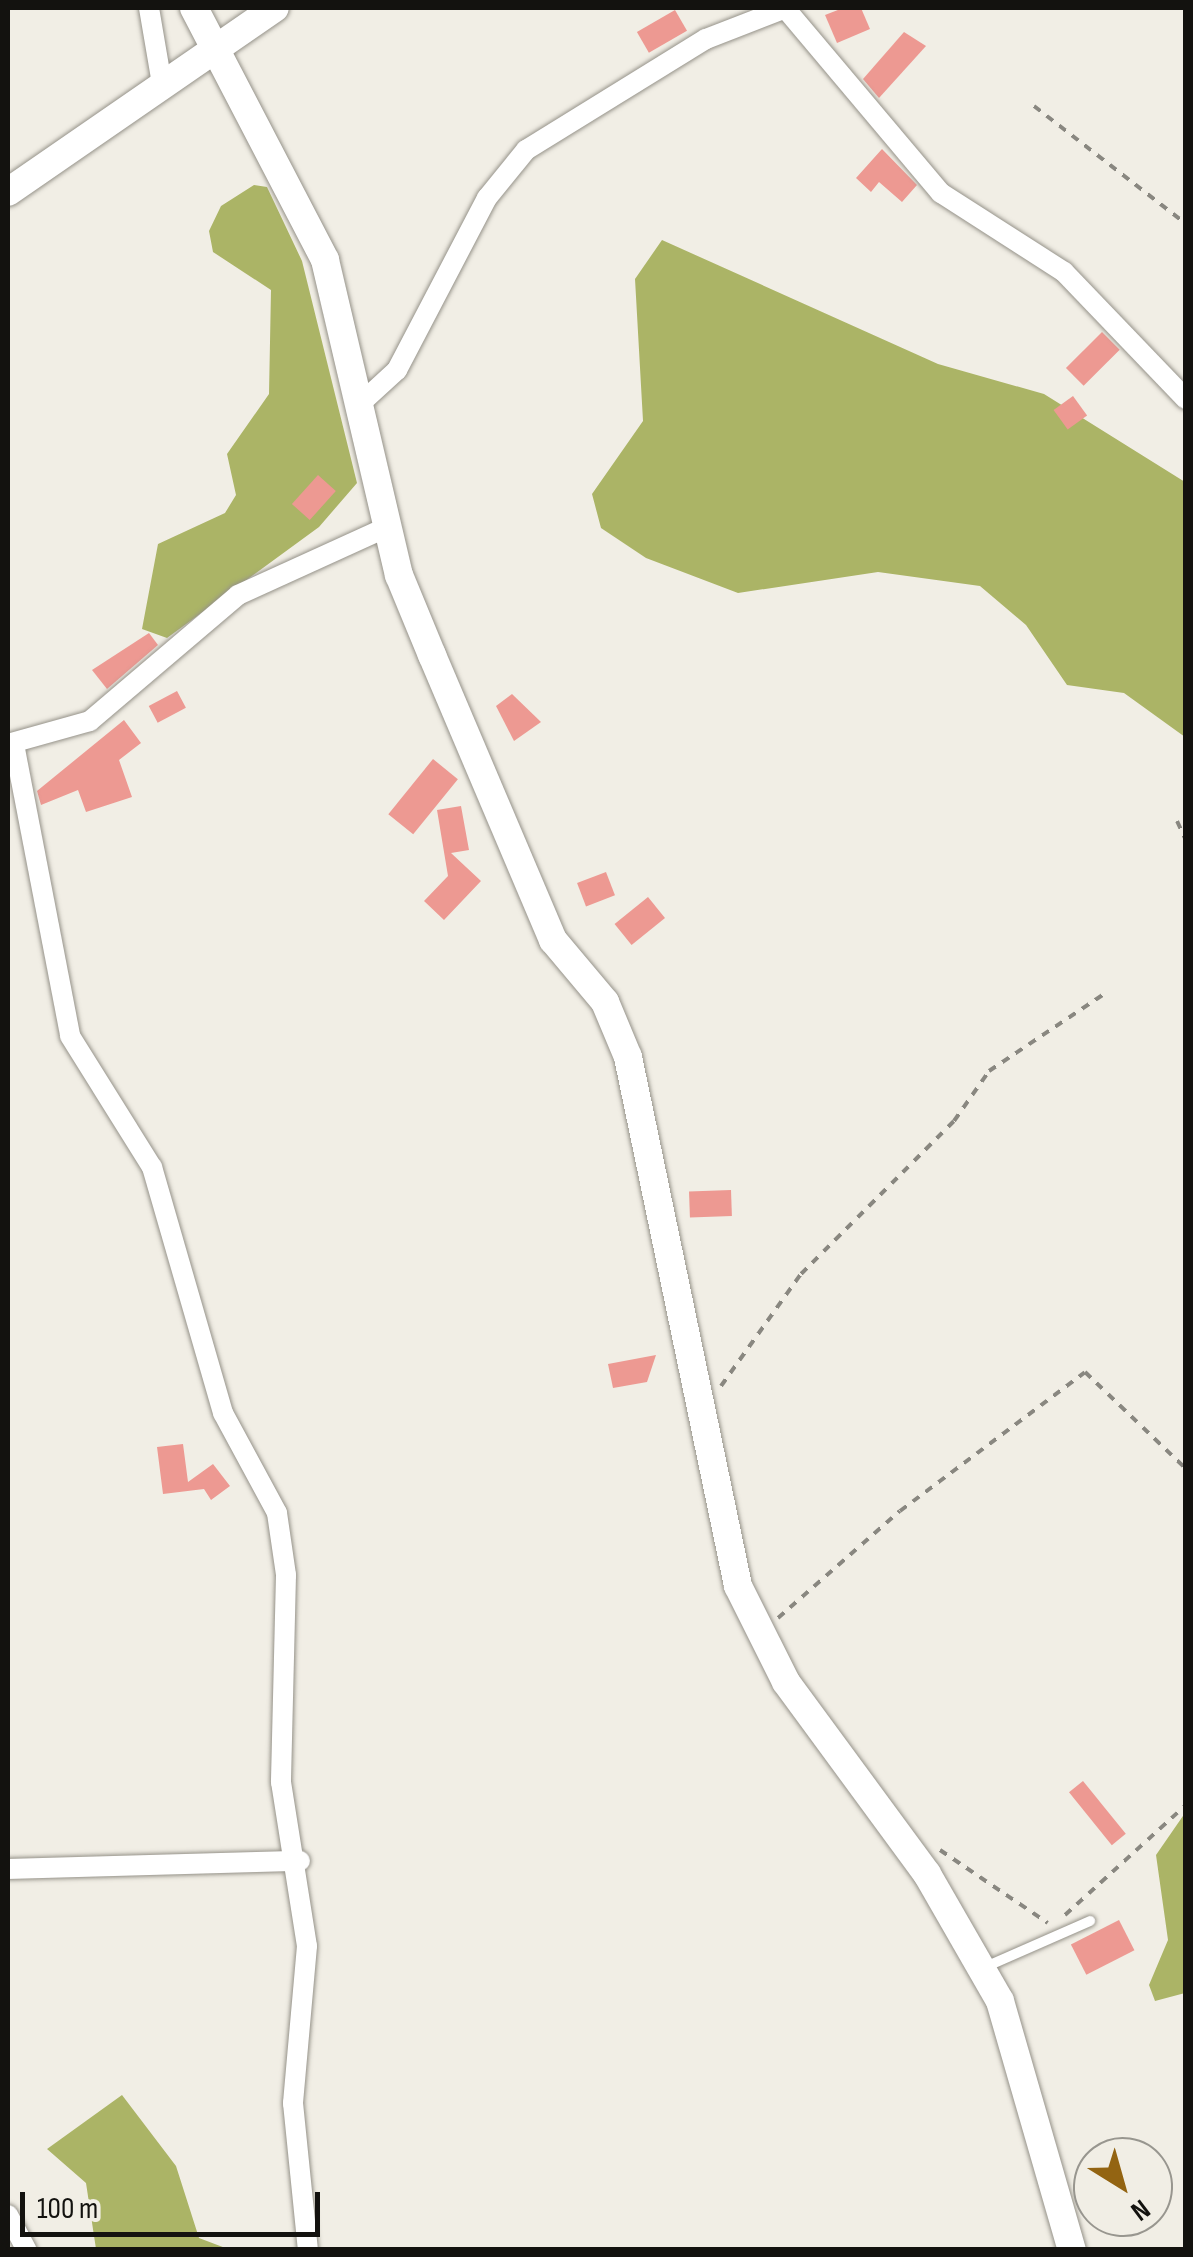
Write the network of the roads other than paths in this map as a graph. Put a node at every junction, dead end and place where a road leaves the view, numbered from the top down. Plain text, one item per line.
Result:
1 (149, 8) edge
2 (194, 8) edge
3 (275, 8) edge
4 (214, 50) junction
5 (162, 84) junction
6 (8, 192) edge
7 (1185, 399) edge
8 (361, 402) junction
9 (387, 528) junction
10 (11, 744) edge
11 (300, 1861) junction
12 (8, 1869) edge
13 (1090, 1921) dead end
14 (983, 1968) junction
15 (8, 2215) edge
16 (27, 2250) edge
17 (308, 2250) edge
18 (1072, 2250) edge

1 - 5 street
2 - 4 street
3 - 4 street
4 - 5 street
4 - 8 street
5 - 6 street
7 - 8 street
8 - 9 street
9 - 10 street
9 - 14 street
10 - 11 street
11 - 12 street
11 - 17 street
13 - 14 lane
14 - 18 street
15 - 16 street

